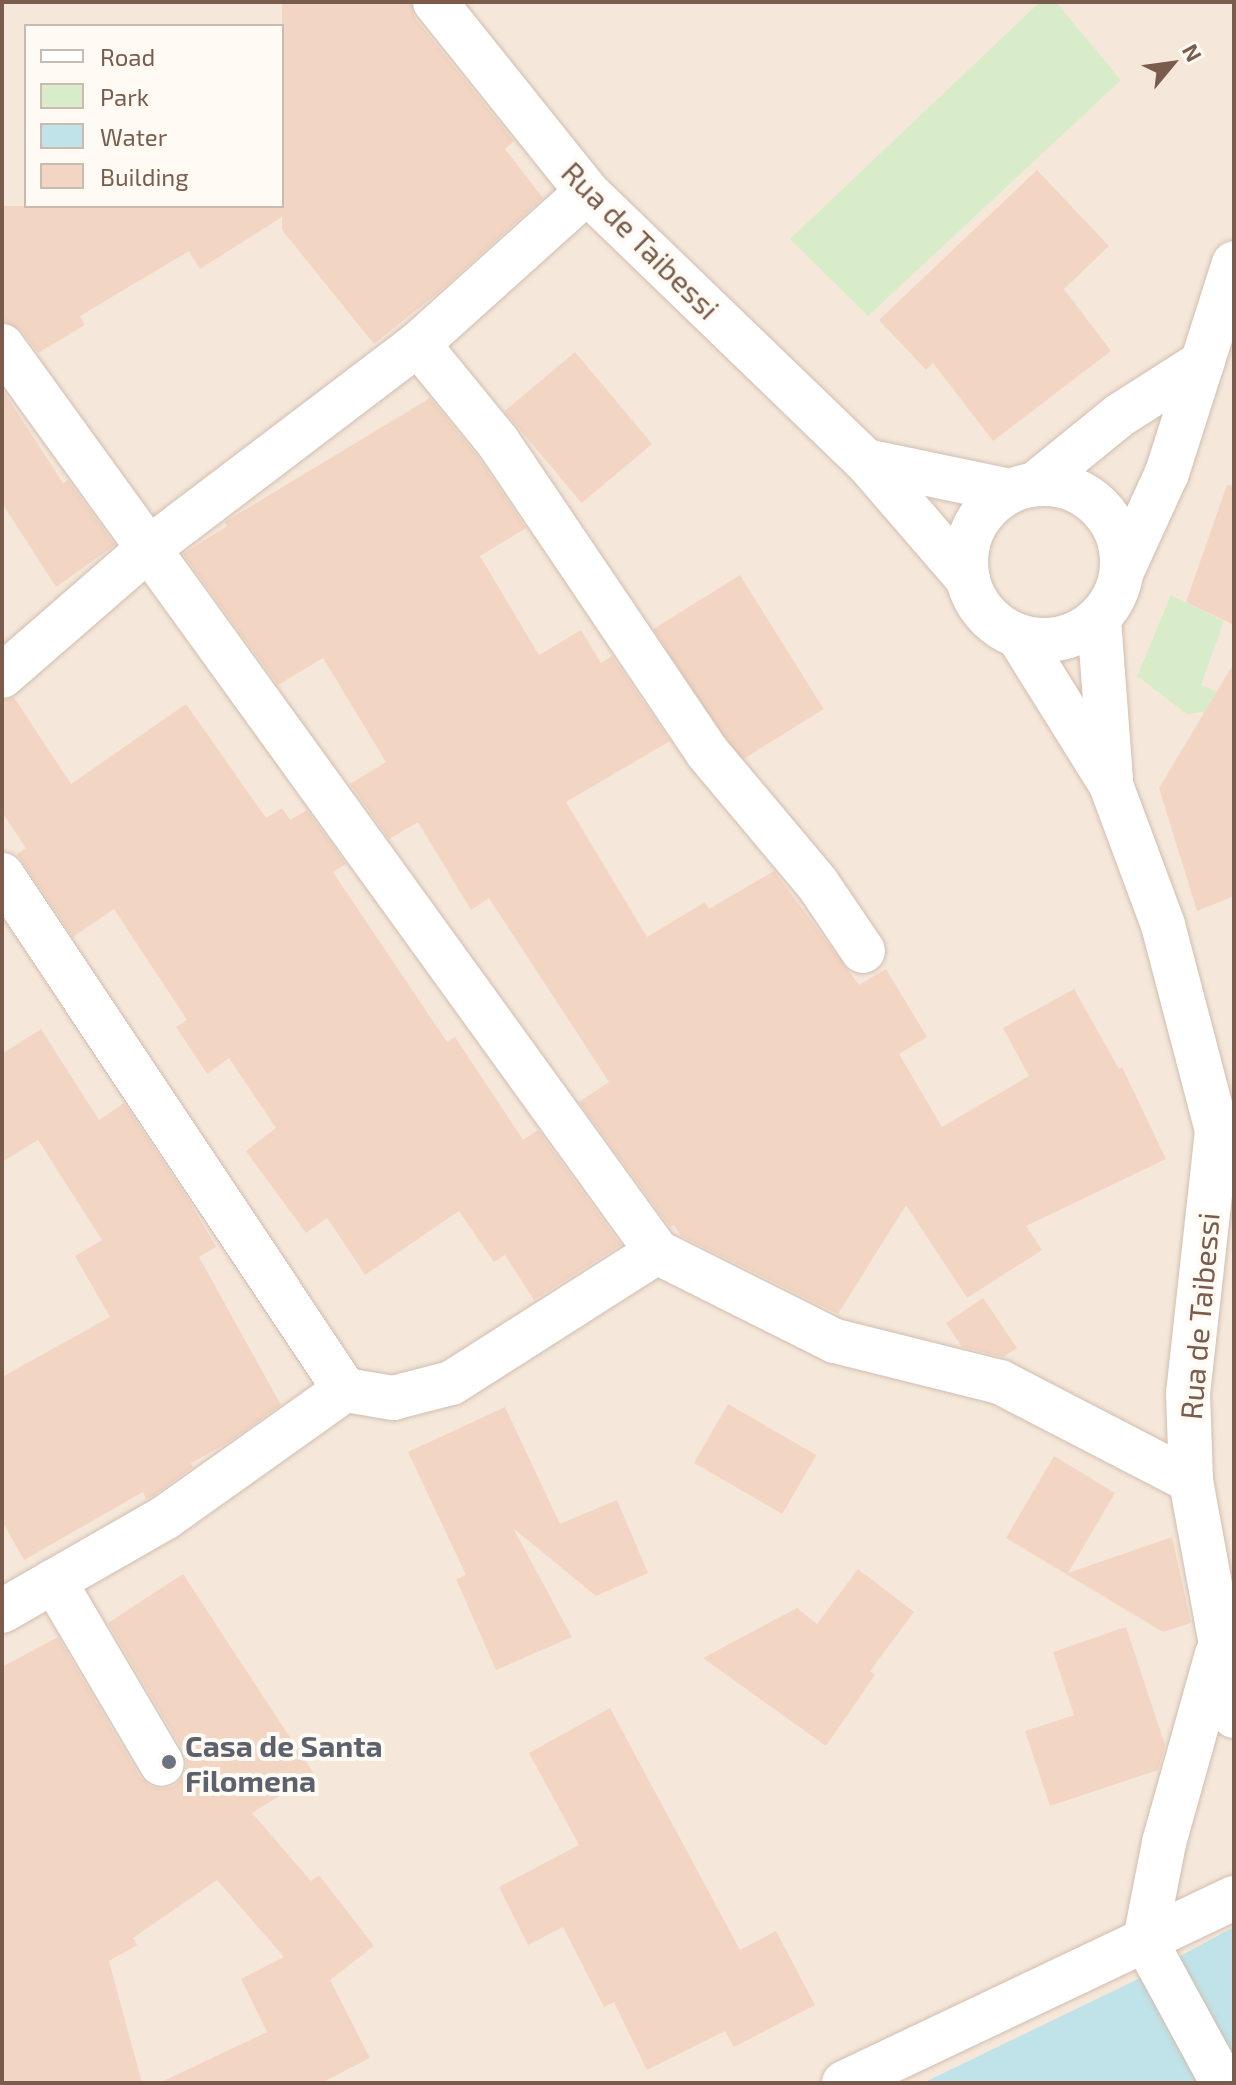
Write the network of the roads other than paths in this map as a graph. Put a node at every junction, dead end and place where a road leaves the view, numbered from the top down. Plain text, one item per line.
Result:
1 (435, 2) edge
2 (587, 192) junction
3 (1234, 263) edge
4 (418, 344) junction
5 (2, 346) edge
6 (1203, 362) junction
7 (866, 461) junction
8 (1022, 487) junction
9 (148, 549) junction
10 (1123, 569) junction
11 (968, 579) junction
12 (1099, 620) junction
13 (1019, 637) junction
14 (2, 676) edge
15 (1111, 785) junction
16 (2, 875) edge
17 (863, 951) dead end
18 (657, 1252) junction
19 (345, 1390) junction
20 (1191, 1481) junction
21 (54, 1581) junction
22 (2, 1611) edge
23 (1220, 1644) junction
24 (1234, 1716) edge
25 (162, 1764) dead end
26 (1234, 1898) edge
27 (1148, 1946) junction
28 (844, 2083) edge
29 (1223, 2083) edge

1 - 2 street, Rua de Taibessi
2 - 4 street
2 - 7 street, Rua de Taibessi
3 - 6 street
4 - 9 street
4 - 17 street
5 - 9 street
6 - 8 street
6 - 10 street
7 - 8 street
7 - 11 street, Rua de Taibessi
8 - 10 street
8 - 11 street
9 - 14 street
9 - 18 street
10 - 12 street
11 - 13 street
12 - 13 street
12 - 15 street, Rua de Taibessi
13 - 15 street, Rua de Taibessi
15 - 20 street, Rua de Taibessi
16 - 19 street
18 - 19 street
18 - 20 street
19 - 21 street
20 - 23 street, Rua de Taibessi
21 - 22 street
21 - 25 street
23 - 24 street, Rua de Taibessi
23 - 27 street
26 - 27 street
27 - 28 street
27 - 29 street

